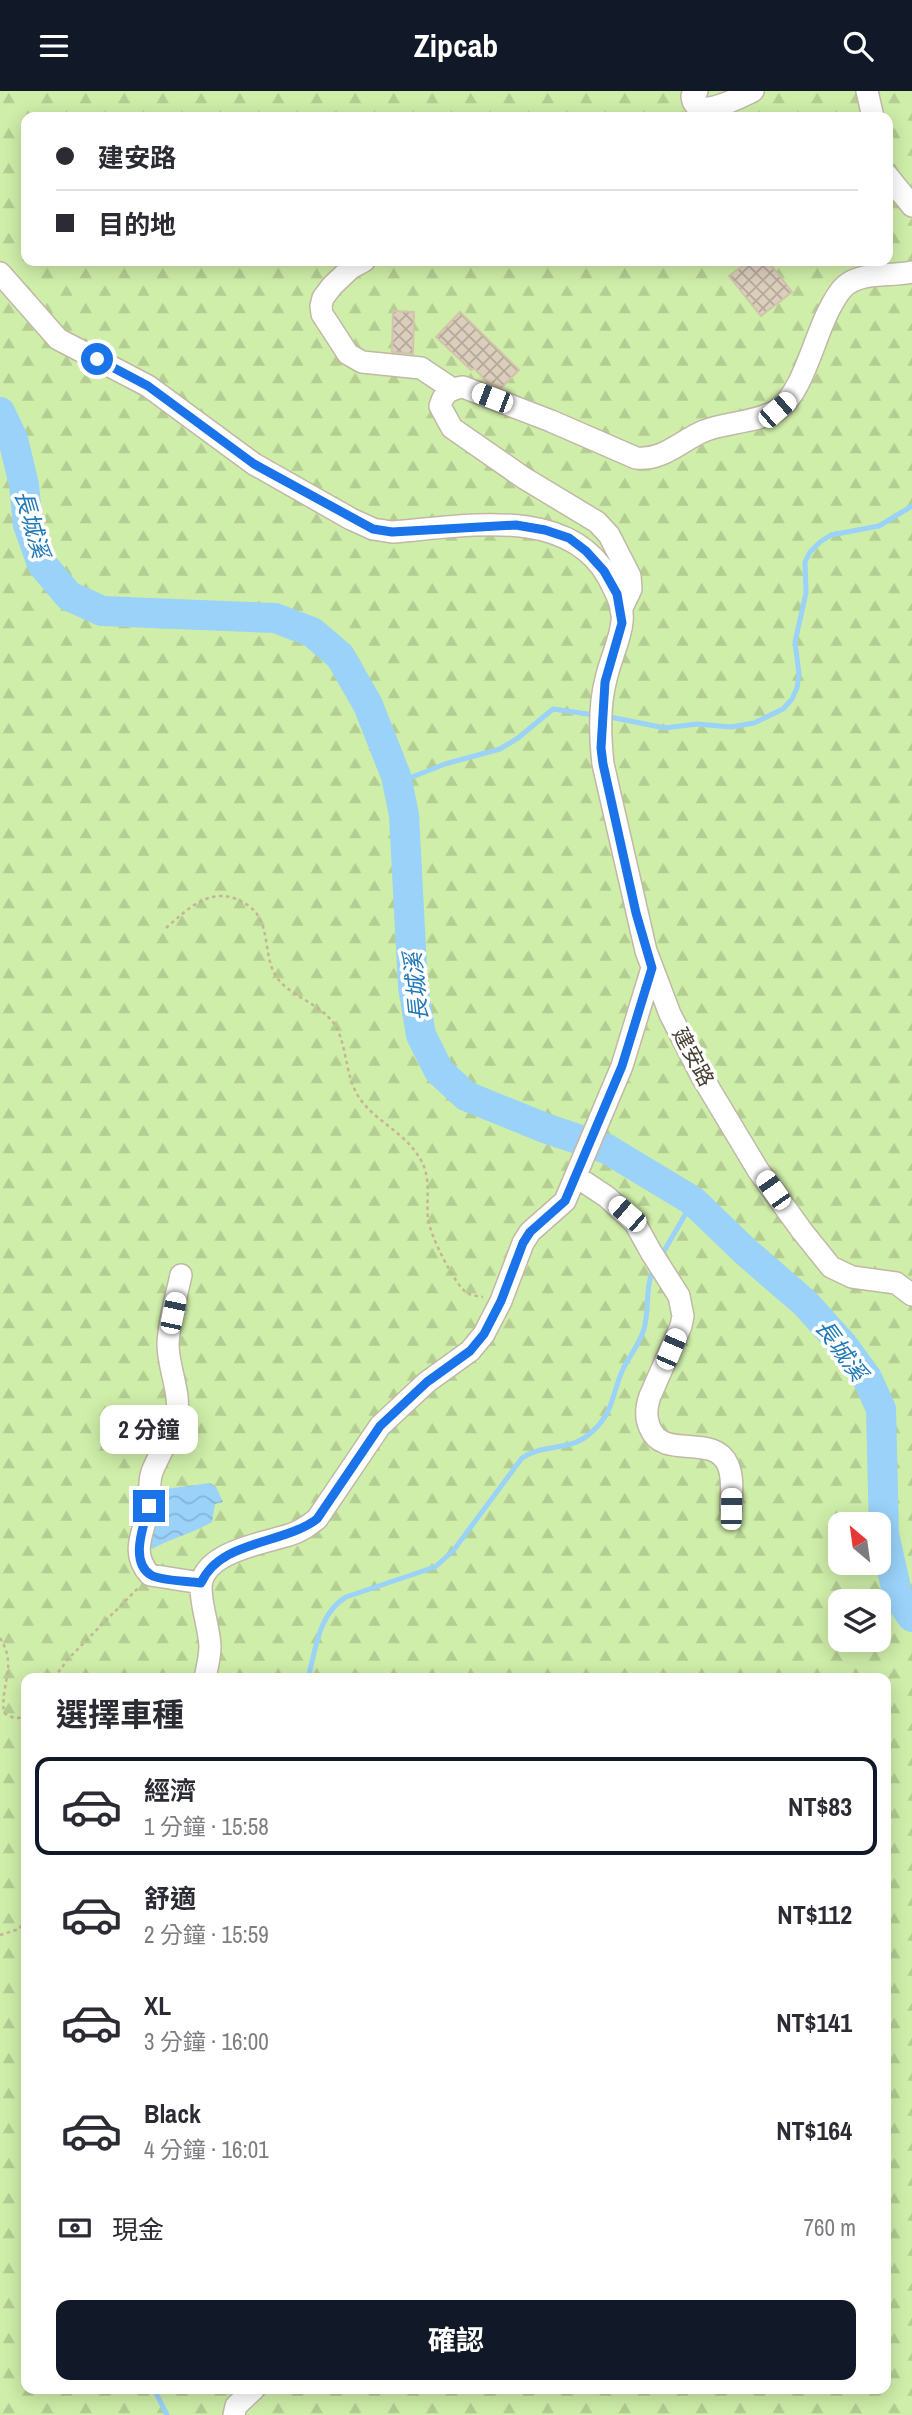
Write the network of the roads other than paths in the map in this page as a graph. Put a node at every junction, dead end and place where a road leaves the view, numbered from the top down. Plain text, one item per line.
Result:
1 (697, 91) edge
2 (753, 91) edge
3 (867, 91) edge
4 (872, 112) edge
5 (893, 182) edge
6 (912, 206) edge
7 (355, 266) edge
8 (912, 272) edge
9 (0, 273) edge
10 (451, 389) junction
11 (621, 610) junction
12 (652, 968) junction
13 (579, 1170) junction
14 (181, 1275) dead end
15 (912, 1295) edge
16 (731, 1509) dead end
17 (201, 1583) junction
18 (206, 1673) edge
19 (249, 2394) edge
20 (234, 2415) edge

1 - 2 street
3 - 4 street
5 - 6 street
7 - 10 street
8 - 10 street
9 - 11 street
10 - 11 street
11 - 12 street, 建安路
12 - 13 street
12 - 15 street, 建安路
13 - 16 street
13 - 17 street
14 - 17 street
17 - 18 street
19 - 20 street

